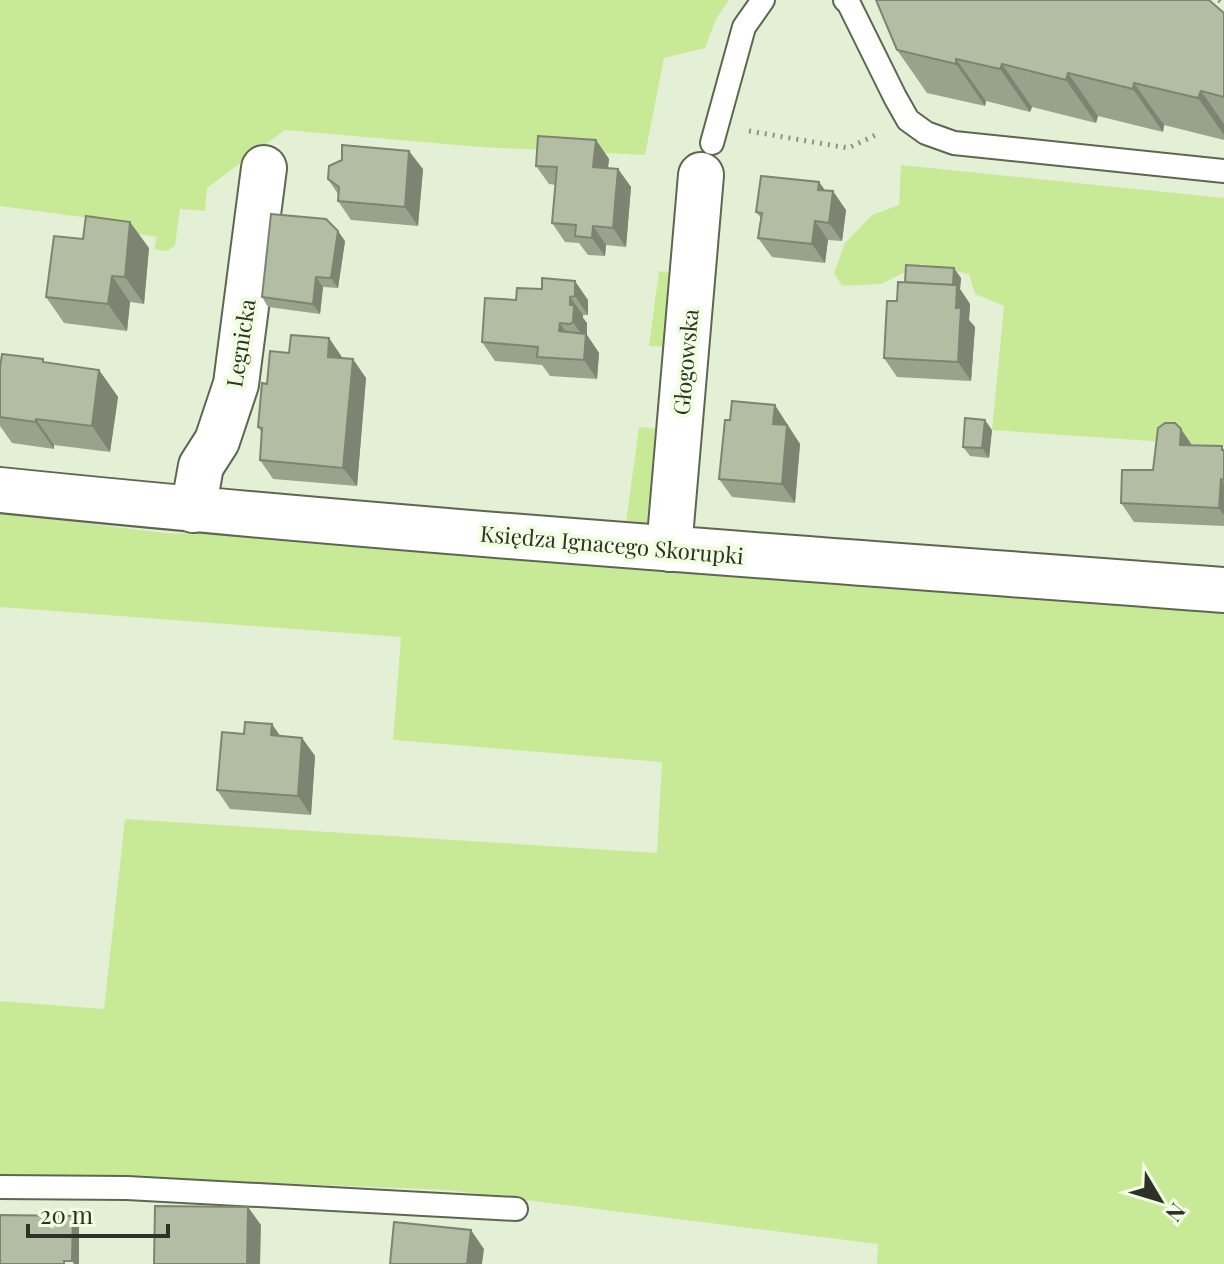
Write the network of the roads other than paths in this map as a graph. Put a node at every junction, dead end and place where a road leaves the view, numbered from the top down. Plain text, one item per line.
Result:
1 (763, 0) edge
2 (845, 0) edge
3 (710, 148) joint
4 (264, 168) dead end
5 (1224, 171) edge
6 (0, 490) edge
7 (193, 510) junction
8 (669, 549) junction
9 (1224, 590) edge
10 (0, 1187) edge
11 (516, 1209) dead end

1 - 3 lane
2 - 5 lane
3 - 8 street, Głogowska
4 - 7 street, Legnicka
6 - 7 street, Księdza Ignacego Skorupki
7 - 8 street, Księdza Ignacego Skorupki
8 - 9 street, Księdza Ignacego Skorupki
10 - 11 lane

